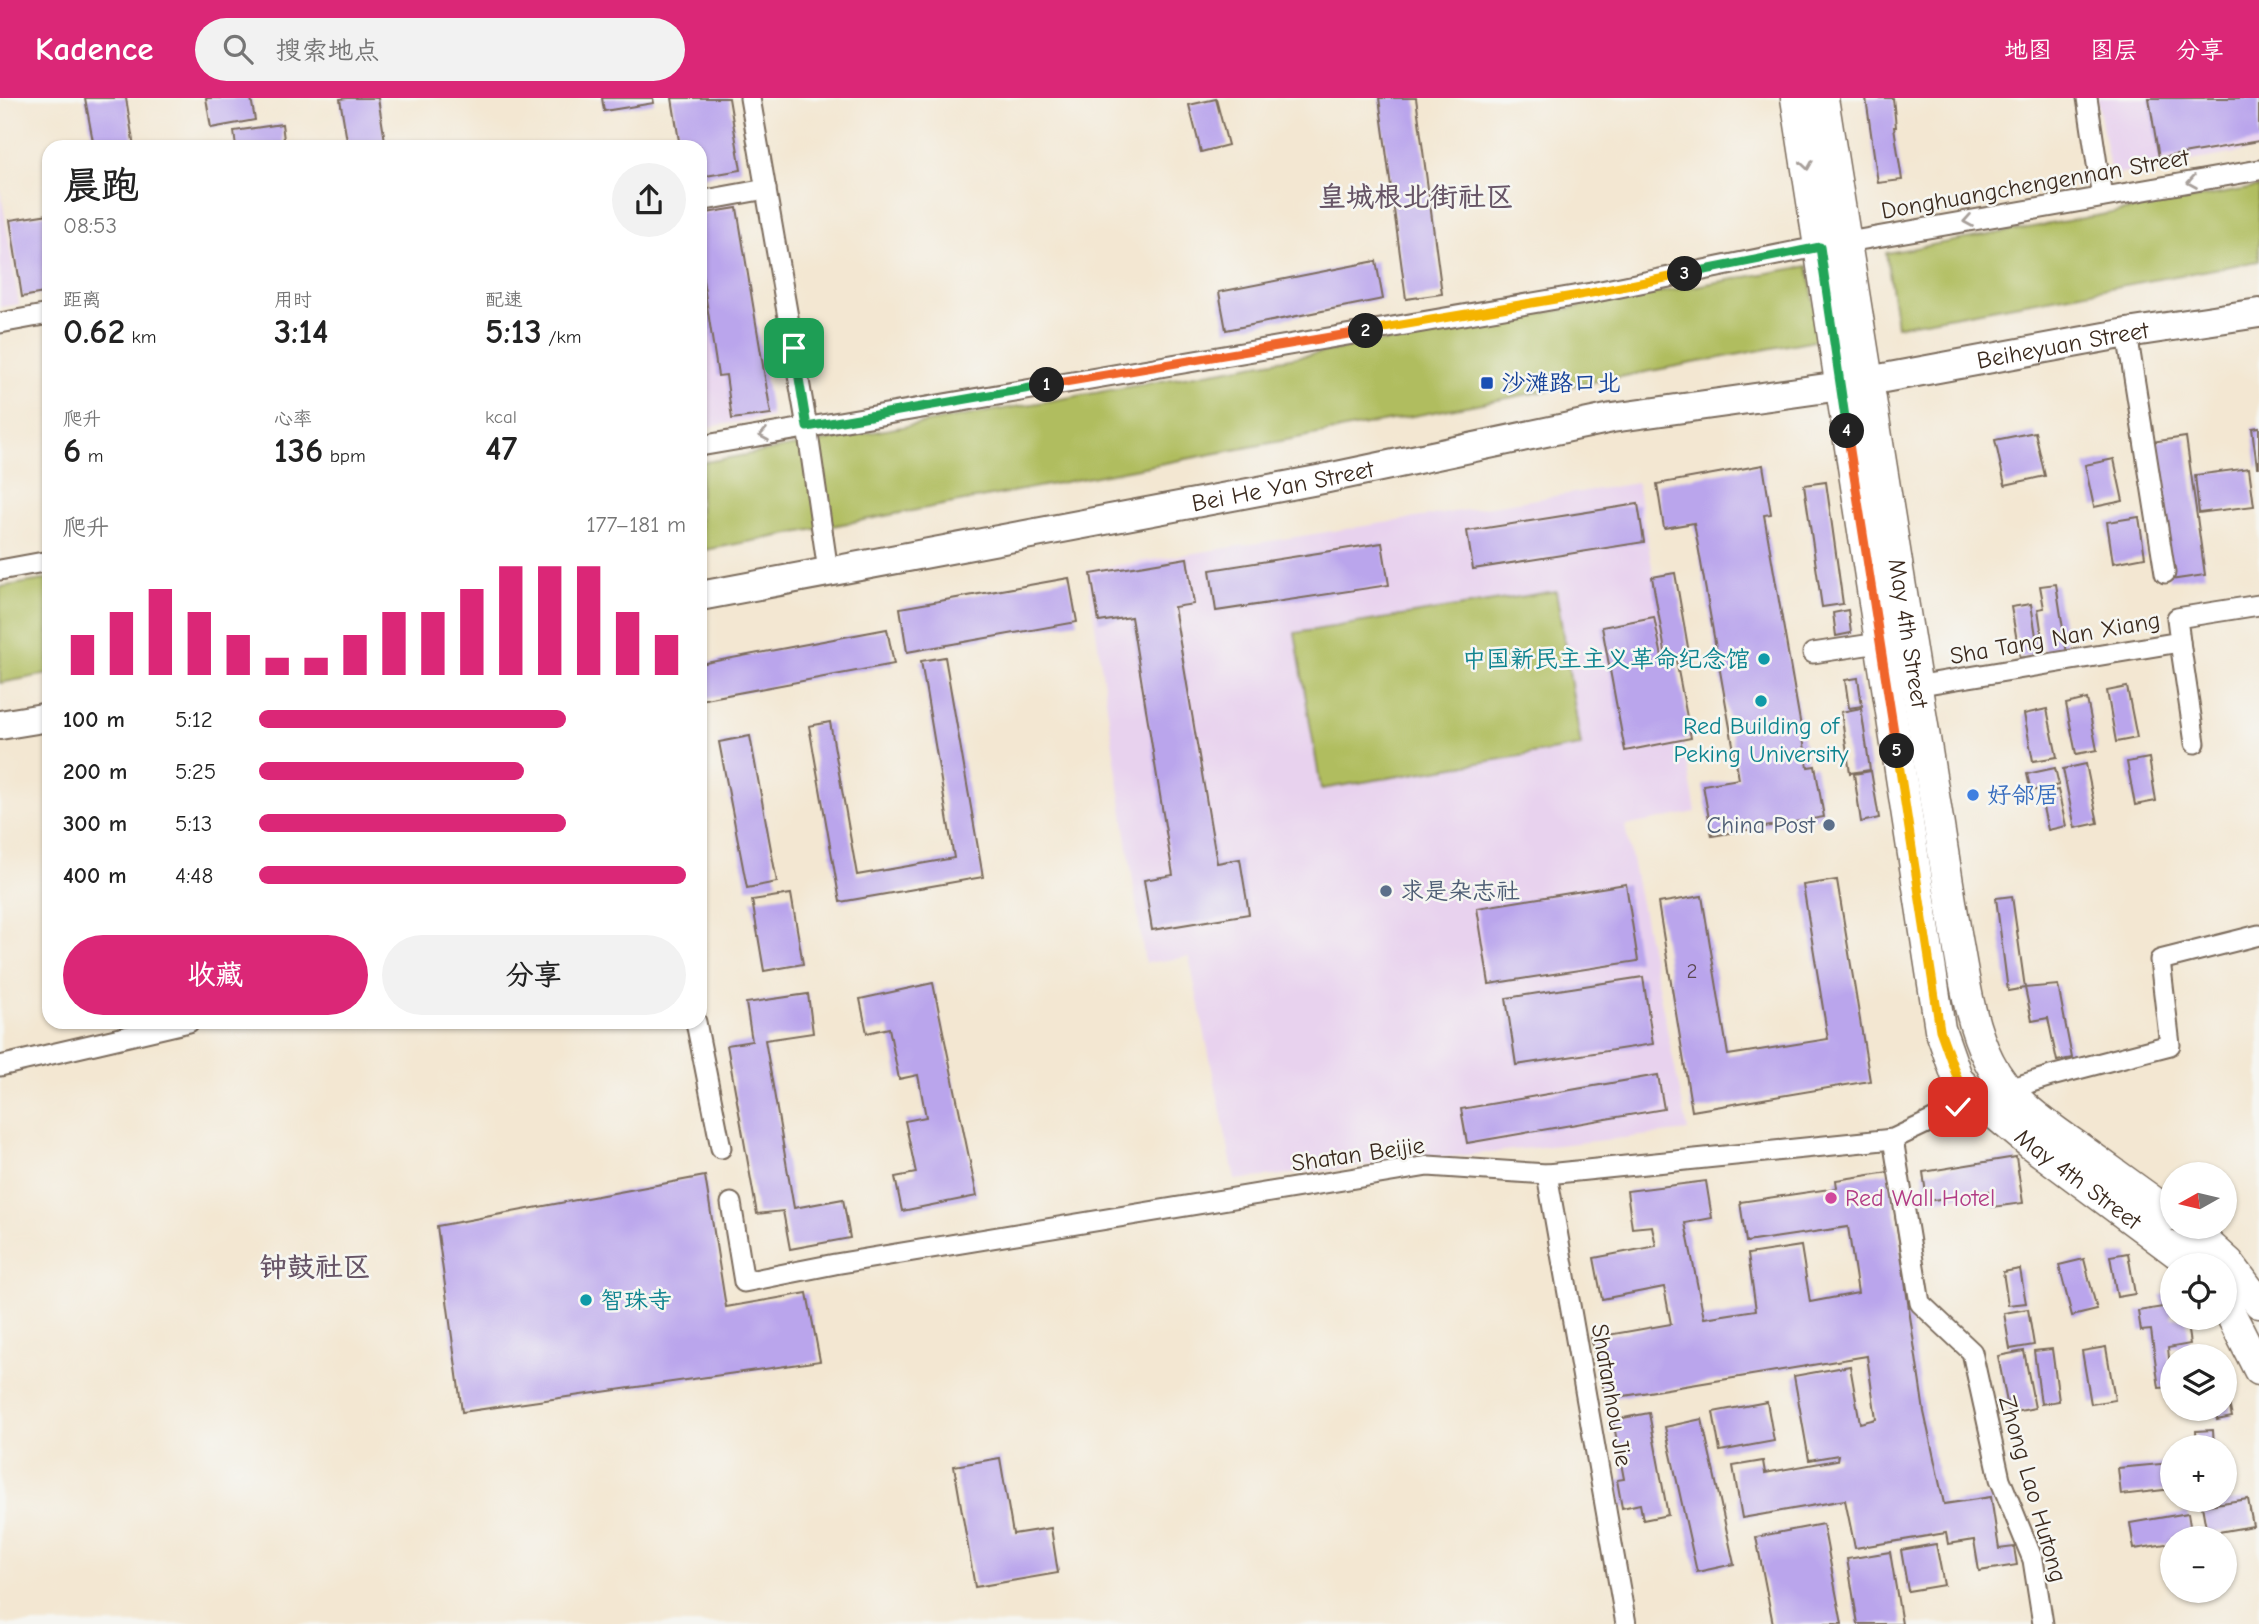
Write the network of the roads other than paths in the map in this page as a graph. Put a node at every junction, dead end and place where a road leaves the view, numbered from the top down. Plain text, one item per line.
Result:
1 (750, 98) edge
2 (1796, 98) edge
3 (1823, 98) edge
4 (2087, 98) edge
5 (2259, 170) edge
6 (766, 189) junction
7 (2102, 197) junction
8 (707, 200) edge
9 (1833, 245) junction
10 (2259, 313) edge
11 (42, 315) edge
12 (0, 323) edge
13 (2127, 333) junction
14 (1854, 383) junction
15 (807, 427) junction
16 (707, 445) edge
17 (42, 562) edge
18 (0, 570) edge
19 (828, 571) junction
20 (2165, 573) dead end
21 (707, 595) edge
22 (2259, 605) edge
23 (1894, 641) junction
24 (2179, 642) junction
25 (1813, 653) dead end
26 (1915, 687) junction
27 (42, 718) edge
28 (0, 725) edge
29 (2195, 743) dead end
30 (2259, 935) edge
31 (159, 1029) edge
32 (697, 1029) edge
33 (0, 1066) edge
34 (2007, 1089) junction
35 (1977, 1099) junction
36 (1893, 1139) junction
37 (721, 1148) dead end
38 (1547, 1174) junction
39 (731, 1203) dead end
40 (2160, 1206) edge
41 (2202, 1239) edge
42 (2177, 1253) edge
43 (2259, 1303) edge
44 (2237, 1327) edge
45 (2259, 1370) edge
46 (1626, 1624) edge
47 (2043, 1624) edge

1 - 6 street
2 -> 9 main road, May 4th Street
3 - 9 main road, May 4th Street
4 - 7 street
5 -> 7 street, Donghuangchengennan Street
6 - 8 street
6 - 15 street
7 -> 9 street, Donghuangchengennan Street
9 - 14 main road, May 4th Street
9 - 14 main road, May 4th Street
9 - 15 street, Donghuangchengennan Street
10 - 13 main road, Beiheyuan Street
11 - 12 street
13 - 14 main road, Beiheyuan Street
13 - 20 street
14 - 19 main road, Bei He Yan Street
14 - 23 main road, May 4th Street
15 -> 16 street, Donghuangchengennan Street
15 - 19 street
17 - 18 street
19 - 21 main road, Bei He Yan Street
22 - 24 street, Sha Tang Nan Xiang
23 - 25 street
23 - 26 main road, May 4th Street
23 - 35 main road, May 4th Street
24 - 26 street, Sha Tang Nan Xiang
24 - 29 street
26 - 34 main road, May 4th Street
27 - 28 main road
30 - 34 street, Shatan Beijie
31 - 33 street
32 - 37 street
34 - 35 street, Shatan Beijie
34 - 40 main road, May 4th Street
35 - 36 street, Shatan Beijie
35 - 42 main road, May 4th Street
36 - 38 street, Shatan Beijie
36 - 47 street, Zhong Lao Hutong
38 - 39 street, Shatan Beijie
38 - 46 street, Shatanhou Jie
41 - 43 main road
44 - 45 main road

